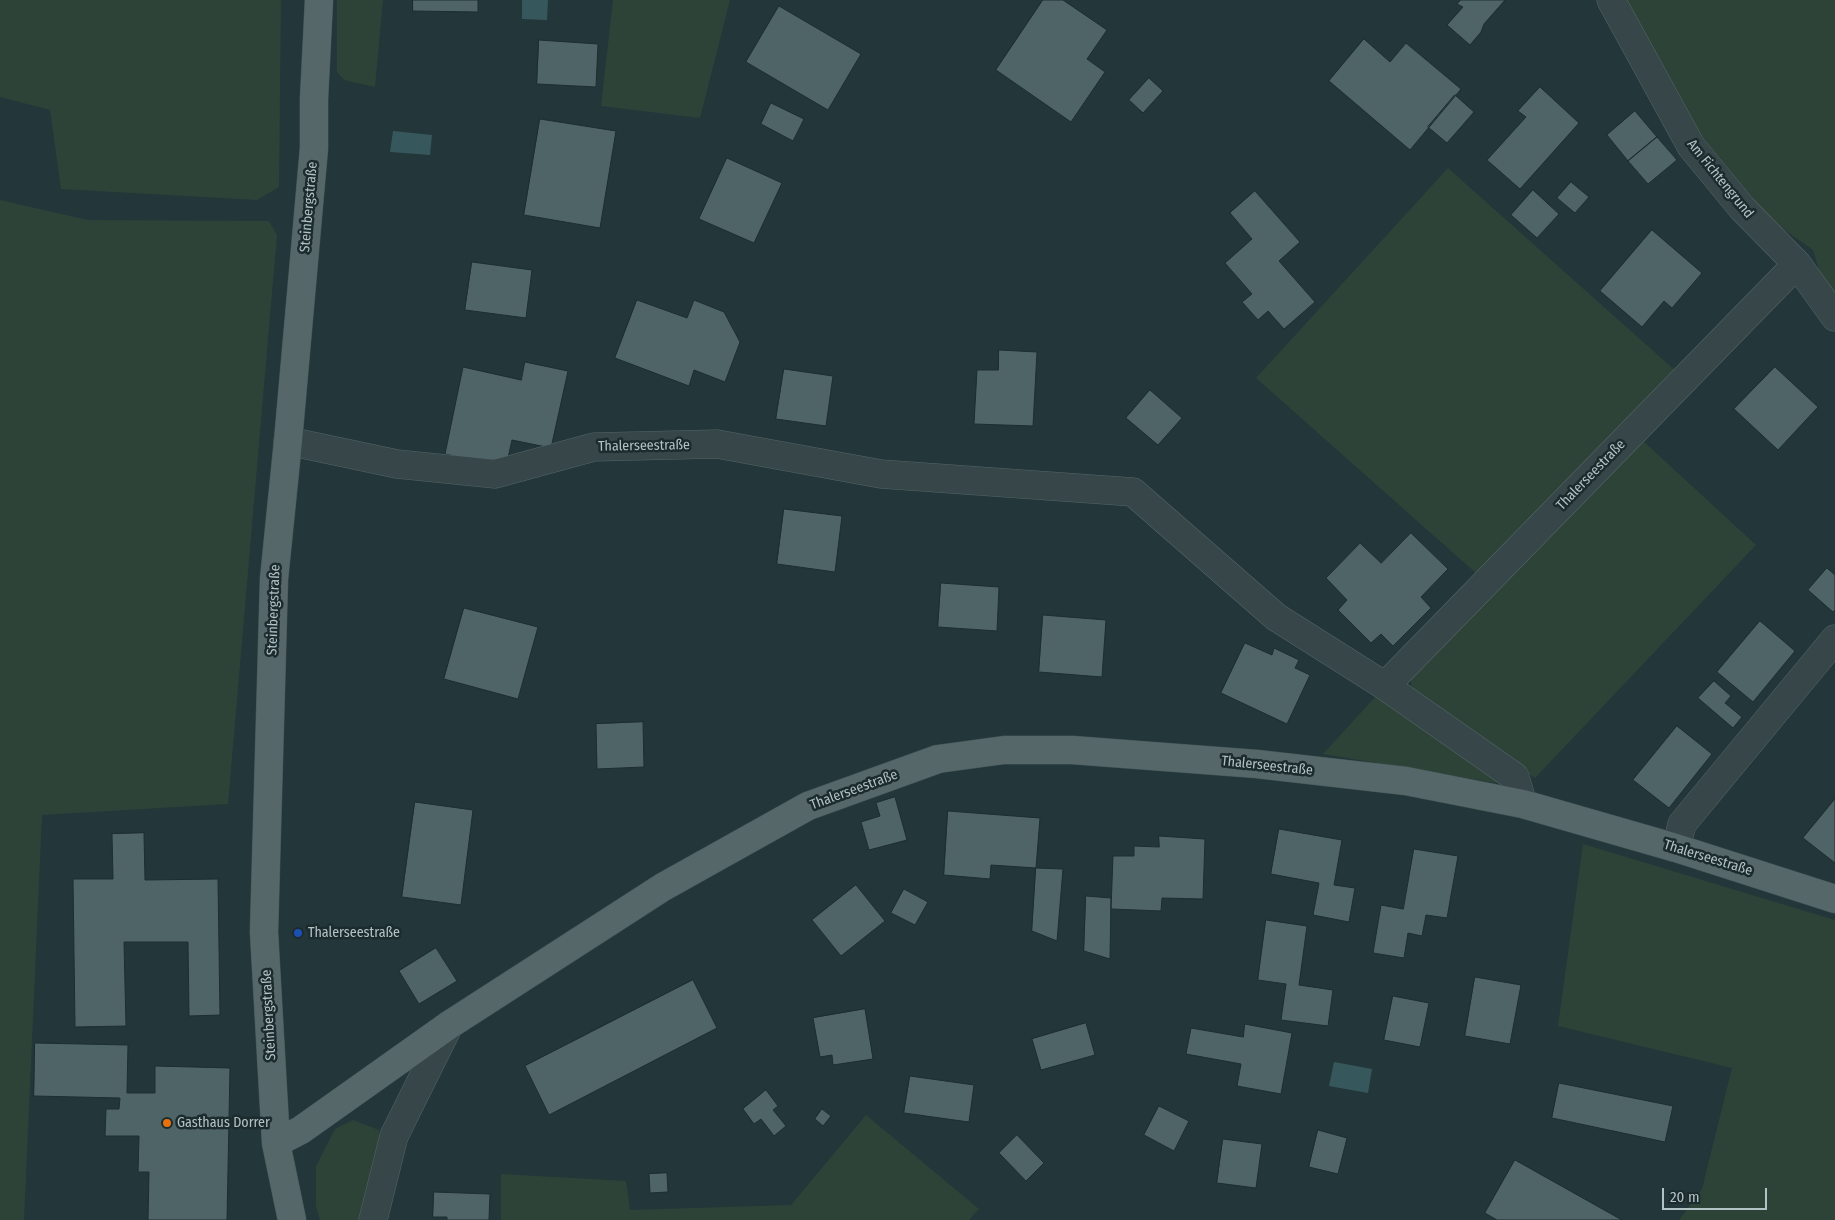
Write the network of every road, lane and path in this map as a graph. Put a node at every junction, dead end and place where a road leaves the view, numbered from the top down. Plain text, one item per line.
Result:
1 (319, 0) edge
2 (1611, 0) edge
3 (1797, 264) junction
4 (1835, 317) edge
5 (288, 441) junction
6 (1835, 639) edge
7 (1385, 686) junction
8 (1523, 804) junction
9 (1676, 848) junction
10 (1835, 899) edge
11 (449, 1025) junction
12 (276, 1143) junction
13 (292, 1220) edge
14 (373, 1220) edge

1 - 5 main road, Steinbergstraße
2 - 3 street, Am Fichtengrund
3 - 4 street, Am Fichtengrund
3 - 7 street, Thalerseestraße
5 - 7 street, Thalerseestraße
5 - 12 main road, Steinbergstraße
6 - 9 street
7 - 8 street, Thalerseestraße
8 - 9 main road, Thalerseestraße
8 - 11 main road, Thalerseestraße
9 - 10 main road, Thalerseestraße
11 - 12 main road, Thalerseestraße
11 - 14 street
12 - 13 main road, Steinbergstraße

